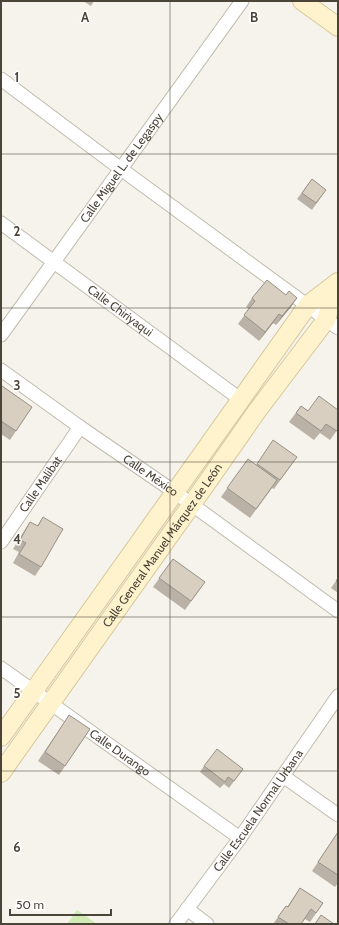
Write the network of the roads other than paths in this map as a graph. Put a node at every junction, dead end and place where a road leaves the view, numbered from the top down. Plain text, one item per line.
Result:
1 (242, 1) edge
2 (302, 1) edge
3 (338, 27) edge
4 (1, 79) edge
5 (121, 169) junction
6 (1, 223) edge
7 (53, 262) junction
8 (337, 283) edge
9 (308, 305) junction
10 (332, 324) edge
11 (1, 335) edge
12 (1, 370) edge
13 (240, 399) junction
14 (80, 427) junction
15 (176, 492) junction
16 (192, 504) junction
17 (1, 542) edge
18 (338, 611) edge
19 (1, 668) edge
20 (35, 692) junction
21 (338, 696) edge
22 (51, 703) junction
23 (1, 737) edge
24 (1, 773) edge
25 (283, 776) junction
26 (338, 815) edge
27 (240, 838) junction
28 (186, 909) junction
29 (176, 924) edge
30 (207, 924) edge

1 - 5 street, Calle Miguel L. de Legaspy
2 - 3 street
4 - 5 street
5 - 7 street, Calle Miguel L. de Legaspy
5 - 9 street
6 - 7 street, Calle Chiriyaqui
7 - 11 street, Calle Miguel L. de Legaspy
7 - 13 street, Calle Chiriyaqui
8 - 9 street, Calle General Manuel Márquez de León
8 - 10 street
9 - 10 street
9 - 13 street, Calle General Manuel Márquez de León
10 - 16 street, Calle General Manuel Márquez de León
12 - 14 street, Calle México
13 - 15 street, Calle General Manuel Márquez de León
14 - 15 street, Calle México
14 - 17 street, Calle Malibat
15 - 16 street, Calle México
15 - 20 street, Calle General Manuel Márquez de León
16 - 18 street, Calle México
16 - 22 street, Calle General Manuel Márquez de León
19 - 20 street, Calle Durango
20 - 22 street, Calle Durango
20 - 23 street, Calle General Manuel Márquez de León
21 - 25 street, Calle Escuela Normal Urbana
22 - 24 street, Calle General Manuel Márquez de León
22 - 27 street, Calle Durango
25 - 26 street
25 - 27 street, Calle Escuela Normal Urbana
27 - 28 street, Calle Escuela Normal Urbana
28 - 29 street, Calle Escuela Normal Urbana
28 - 30 street

